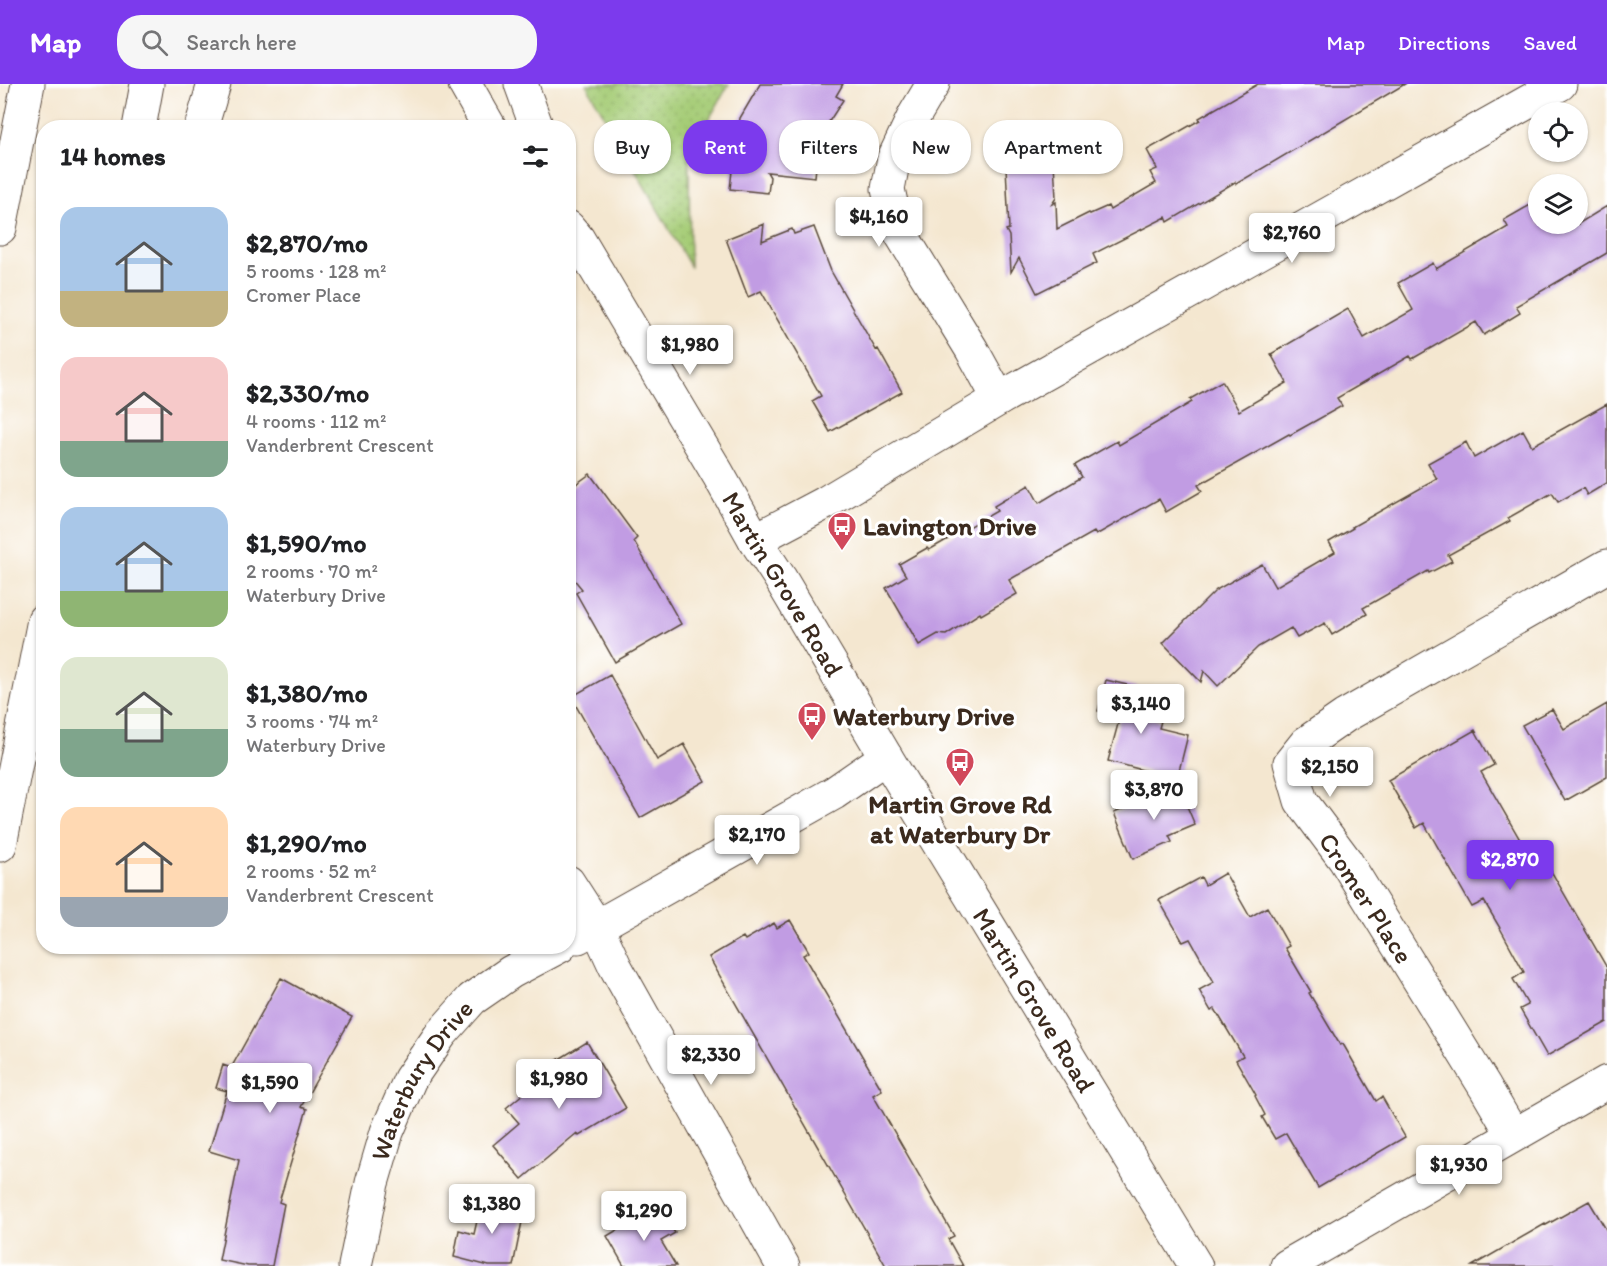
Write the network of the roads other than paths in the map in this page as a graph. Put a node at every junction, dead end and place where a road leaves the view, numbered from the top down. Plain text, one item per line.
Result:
1 (28, 84) edge
2 (147, 84) edge
3 (214, 84) edge
4 (465, 84) edge
5 (521, 84) edge
6 (933, 84) edge
7 (1560, 84) edge
8 (140, 120) edge
9 (203, 120) edge
10 (485, 120) edge
11 (534, 120) edge
12 (0, 228) edge
13 (576, 233) edge
14 (999, 399) junction
15 (755, 540) junction
16 (1607, 566) edge
17 (36, 661) edge
18 (886, 757) junction
19 (0, 845) edge
20 (576, 894) edge
21 (597, 927) junction
22 (576, 938) edge
23 (545, 954) edge
24 (1607, 1082) edge
25 (1513, 1135) junction
26 (355, 1266) edge
27 (783, 1266) edge
28 (1196, 1266) edge
29 (1287, 1266) edge

1 - 12 main road
2 - 8 main road
3 - 9 main road
4 - 10 main road
5 - 11 main road
6 - 14 main road
7 - 14 main road
13 - 15 main road, Martin Grove Road
14 - 15 main road
15 - 18 main road, Martin Grove Road
16 - 25 main road, Cromer Place
17 - 19 main road
18 - 21 main road
18 - 28 main road, Martin Grove Road
20 - 21 main road
21 - 22 main road
21 - 27 main road
23 - 26 main road, Waterbury Drive
24 - 25 main road
25 - 29 main road

